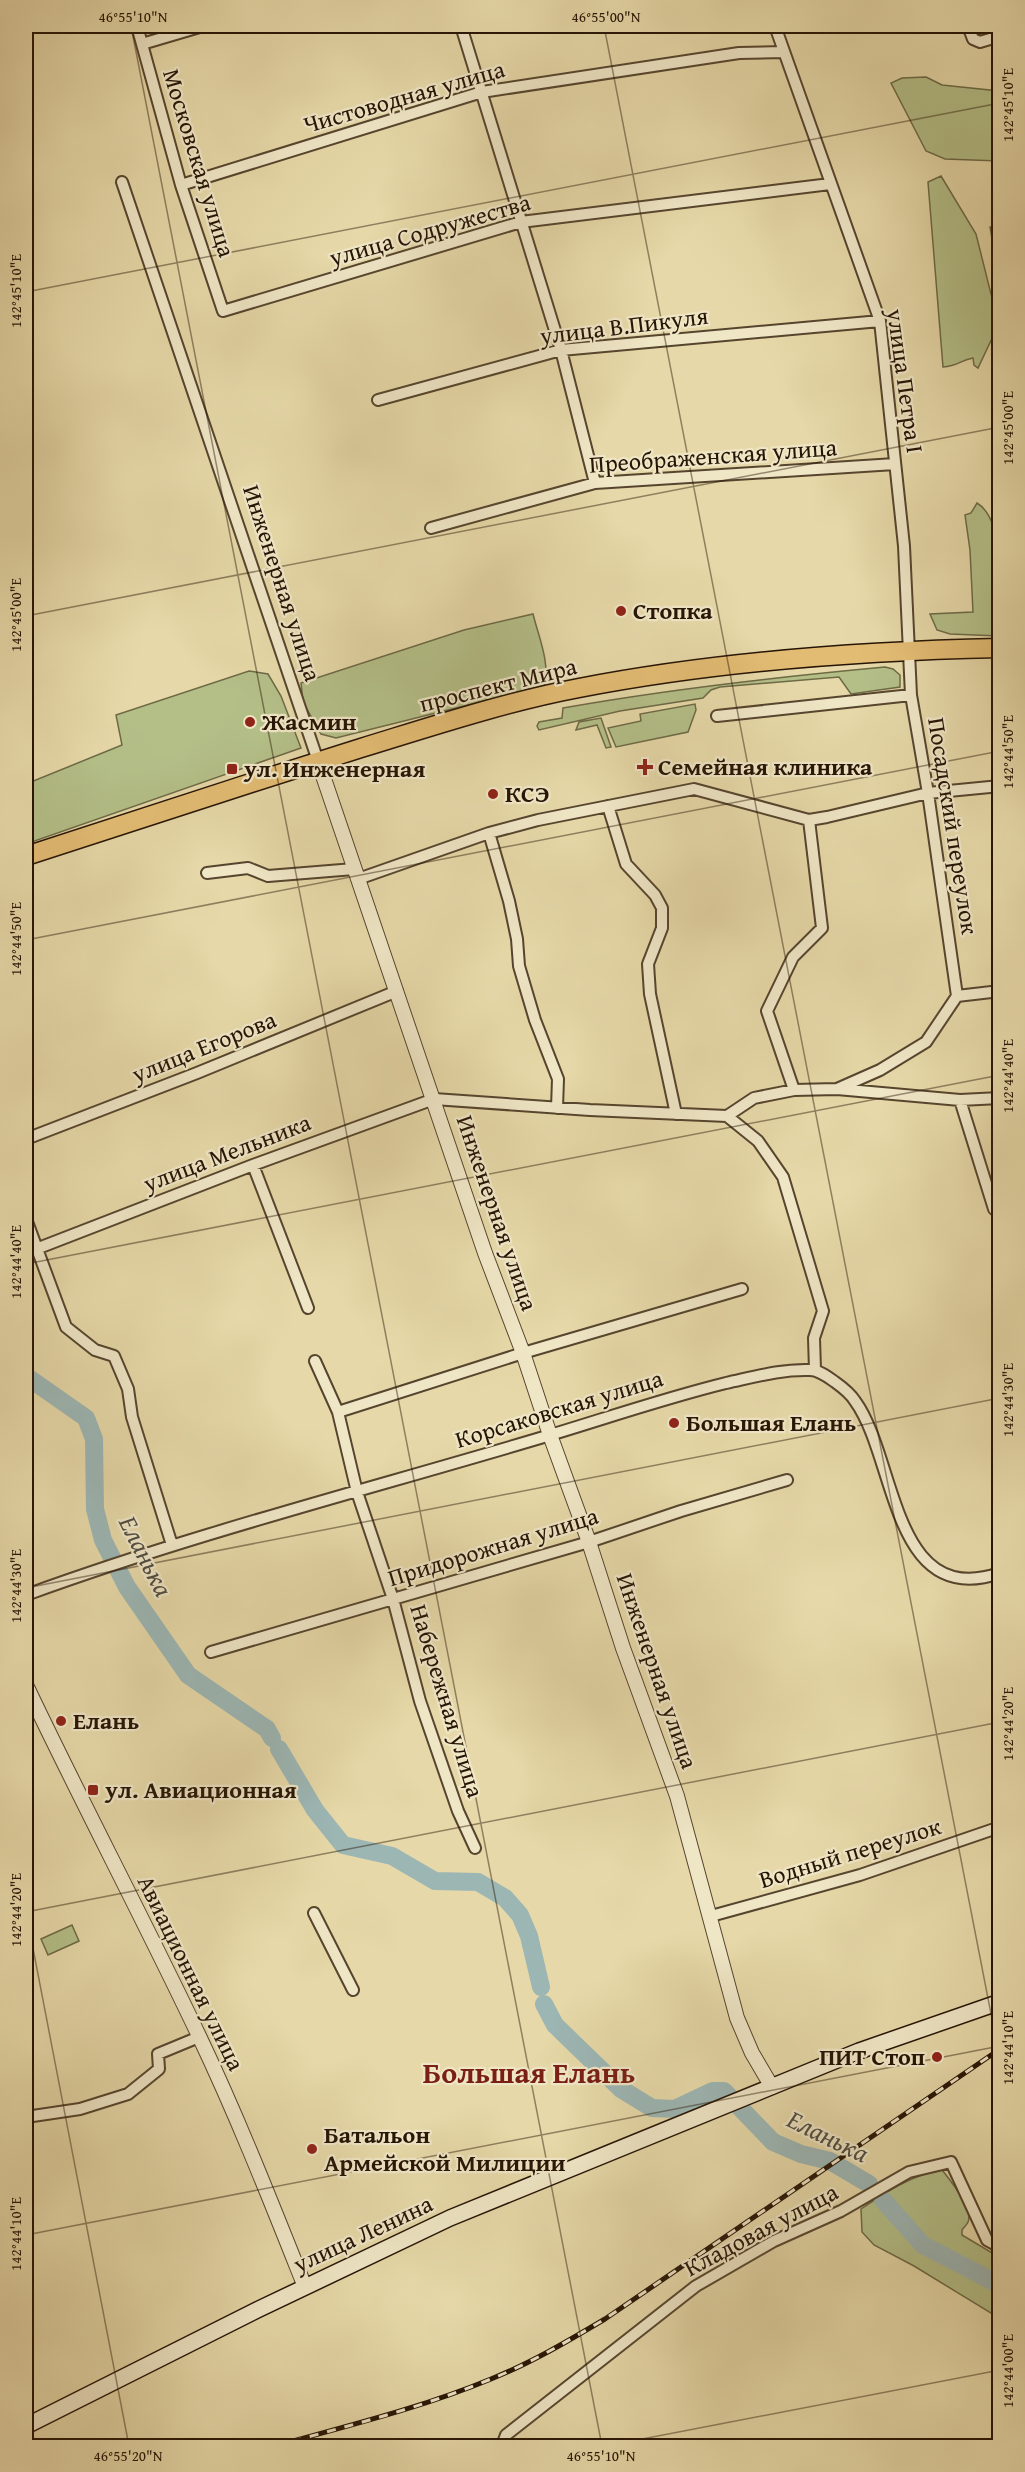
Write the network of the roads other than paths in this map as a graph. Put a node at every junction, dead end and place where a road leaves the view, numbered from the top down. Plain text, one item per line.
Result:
1 (137, 26) edge
2 (203, 26) edge
3 (461, 26) edge
4 (774, 26) edge
5 (968, 26) edge
6 (999, 36) edge
7 (142, 44) junction
8 (784, 52) junction
9 (482, 92) junction
10 (122, 182) dead end
11 (830, 184) junction
12 (181, 185) junction
13 (521, 222) junction
14 (223, 311) joint
15 (880, 321) junction
16 (561, 350) junction
17 (378, 400) dead end
18 (895, 464) junction
19 (594, 483) junction
20 (431, 528) dead end
21 (999, 648) edge
22 (908, 650) junction
23 (911, 695) junction
24 (717, 716) dead end
25 (318, 761) junction
26 (999, 786) edge
27 (928, 793) junction
28 (608, 806) junction
29 (809, 820) junction
30 (489, 833) junction
31 (26, 856) edge
32 (207, 873) dead end
33 (356, 874) junction
34 (999, 991) edge
35 (397, 992) junction
36 (957, 996) junction
37 (837, 1089) junction
38 (794, 1090) junction
39 (999, 1098) edge
40 (434, 1099) junction
41 (960, 1100) junction
42 (557, 1108) junction
43 (676, 1114) junction
44 (727, 1116) junction
45 (26, 1139) edge
46 (253, 1165) junction
47 (997, 1209) edge
48 (26, 1219) edge
49 (36, 1249) junction
50 (742, 1289) dead end
51 (308, 1308) dead end
52 (523, 1353) junction
53 (315, 1361) dead end
54 (814, 1370) junction
55 (338, 1412) junction
56 (550, 1436) junction
57 (787, 1480) dead end
58 (357, 1492) junction
59 (589, 1542) junction
60 (172, 1545) junction
61 (999, 1573) edge
62 (26, 1595) edge
63 (393, 1599) junction
64 (211, 1652) dead end
65 (26, 1685) edge
66 (999, 1827) edge
67 (475, 1848) dead end
68 (314, 1913) dead end
69 (711, 1916) junction
70 (353, 1990) dead end
71 (999, 2002) edge
72 (199, 2037) junction
73 (772, 2087) junction
74 (26, 2117) edge
75 (999, 2247) edge
76 (305, 2287) junction
77 (26, 2426) edge
78 (501, 2446) edge

1 - 7 street, Московская улица
2 - 7 street
3 - 9 street
4 - 8 street, улица Петра I
5 - 6 street
7 - 12 street, Московская улица
8 - 9 street, Чистоводная улица
8 - 11 street, улица Петра I
9 - 12 street, Чистоводная улица
9 - 13 street
10 - 25 street, Инженерная улица
11 - 13 street, улица Содружества
11 - 15 street, улица Петра I
12 - 14 street, Московская улица
13 - 14 street, улица Содружества
13 - 16 street
15 - 16 street, улица В.Пикуля
15 - 18 street, улица Петра I
16 - 17 street, улица В.Пикуля
16 - 19 street
18 - 19 street, Преображенская улица
18 - 22 street, улица Петра I
19 - 20 street, Преображенская улица
21 - 22 main road, проспект Мира
22 - 23 street, Посадский переулок
22 - 25 main road, проспект Мира
23 - 24 street
23 - 27 street, Посадский переулок
25 - 31 main road, проспект Мира
25 - 33 street, Инженерная улица
26 - 27 street
27 - 29 street
27 - 36 street, Посадский переулок
28 - 29 street
28 - 30 street
28 - 43 street
29 - 38 street
30 - 33 street
30 - 42 street
32 - 33 street
33 - 35 street, Инженерная улица
34 - 36 street
35 - 40 street, Инженерная улица
35 - 45 street, улица Егорова
36 - 37 street
37 - 38 street
37 - 41 street
38 - 44 street
39 - 41 street
40 - 42 street
40 - 46 street, улица Мельника
40 - 52 street, Инженерная улица
41 - 47 street
42 - 43 street
43 - 44 street
44 - 54 street
46 - 49 street, улица Мельника
46 - 51 street
48 - 49 street
49 - 60 street
50 - 52 street
52 - 55 street
52 - 56 street, Инженерная улица
53 - 55 street, Набережная улица
54 - 56 street, Корсаковская улица
54 - 61 street
55 - 58 street, Набережная улица
56 - 58 street, Корсаковская улица
56 - 59 street, Инженерная улица
57 - 59 street, Придорожная улица
58 - 60 street, Корсаковская улица
58 - 63 street, Набережная улица
59 - 63 street, Придорожная улица
59 - 69 street, Инженерная улица
60 - 62 street, Корсаковская улица
63 - 64 street, Придорожная улица
63 - 67 street, Набережная улица
65 - 72 street, Авиационная улица
66 - 69 street, Водный переулок
68 - 70 street
69 - 73 street, Инженерная улица
71 - 73 main road, улица Ленина
72 - 74 street
72 - 76 street, Авиационная улица
73 - 76 main road, улица Ленина
75 - 78 street, Кладовая улица
76 - 77 main road, улица Ленина

